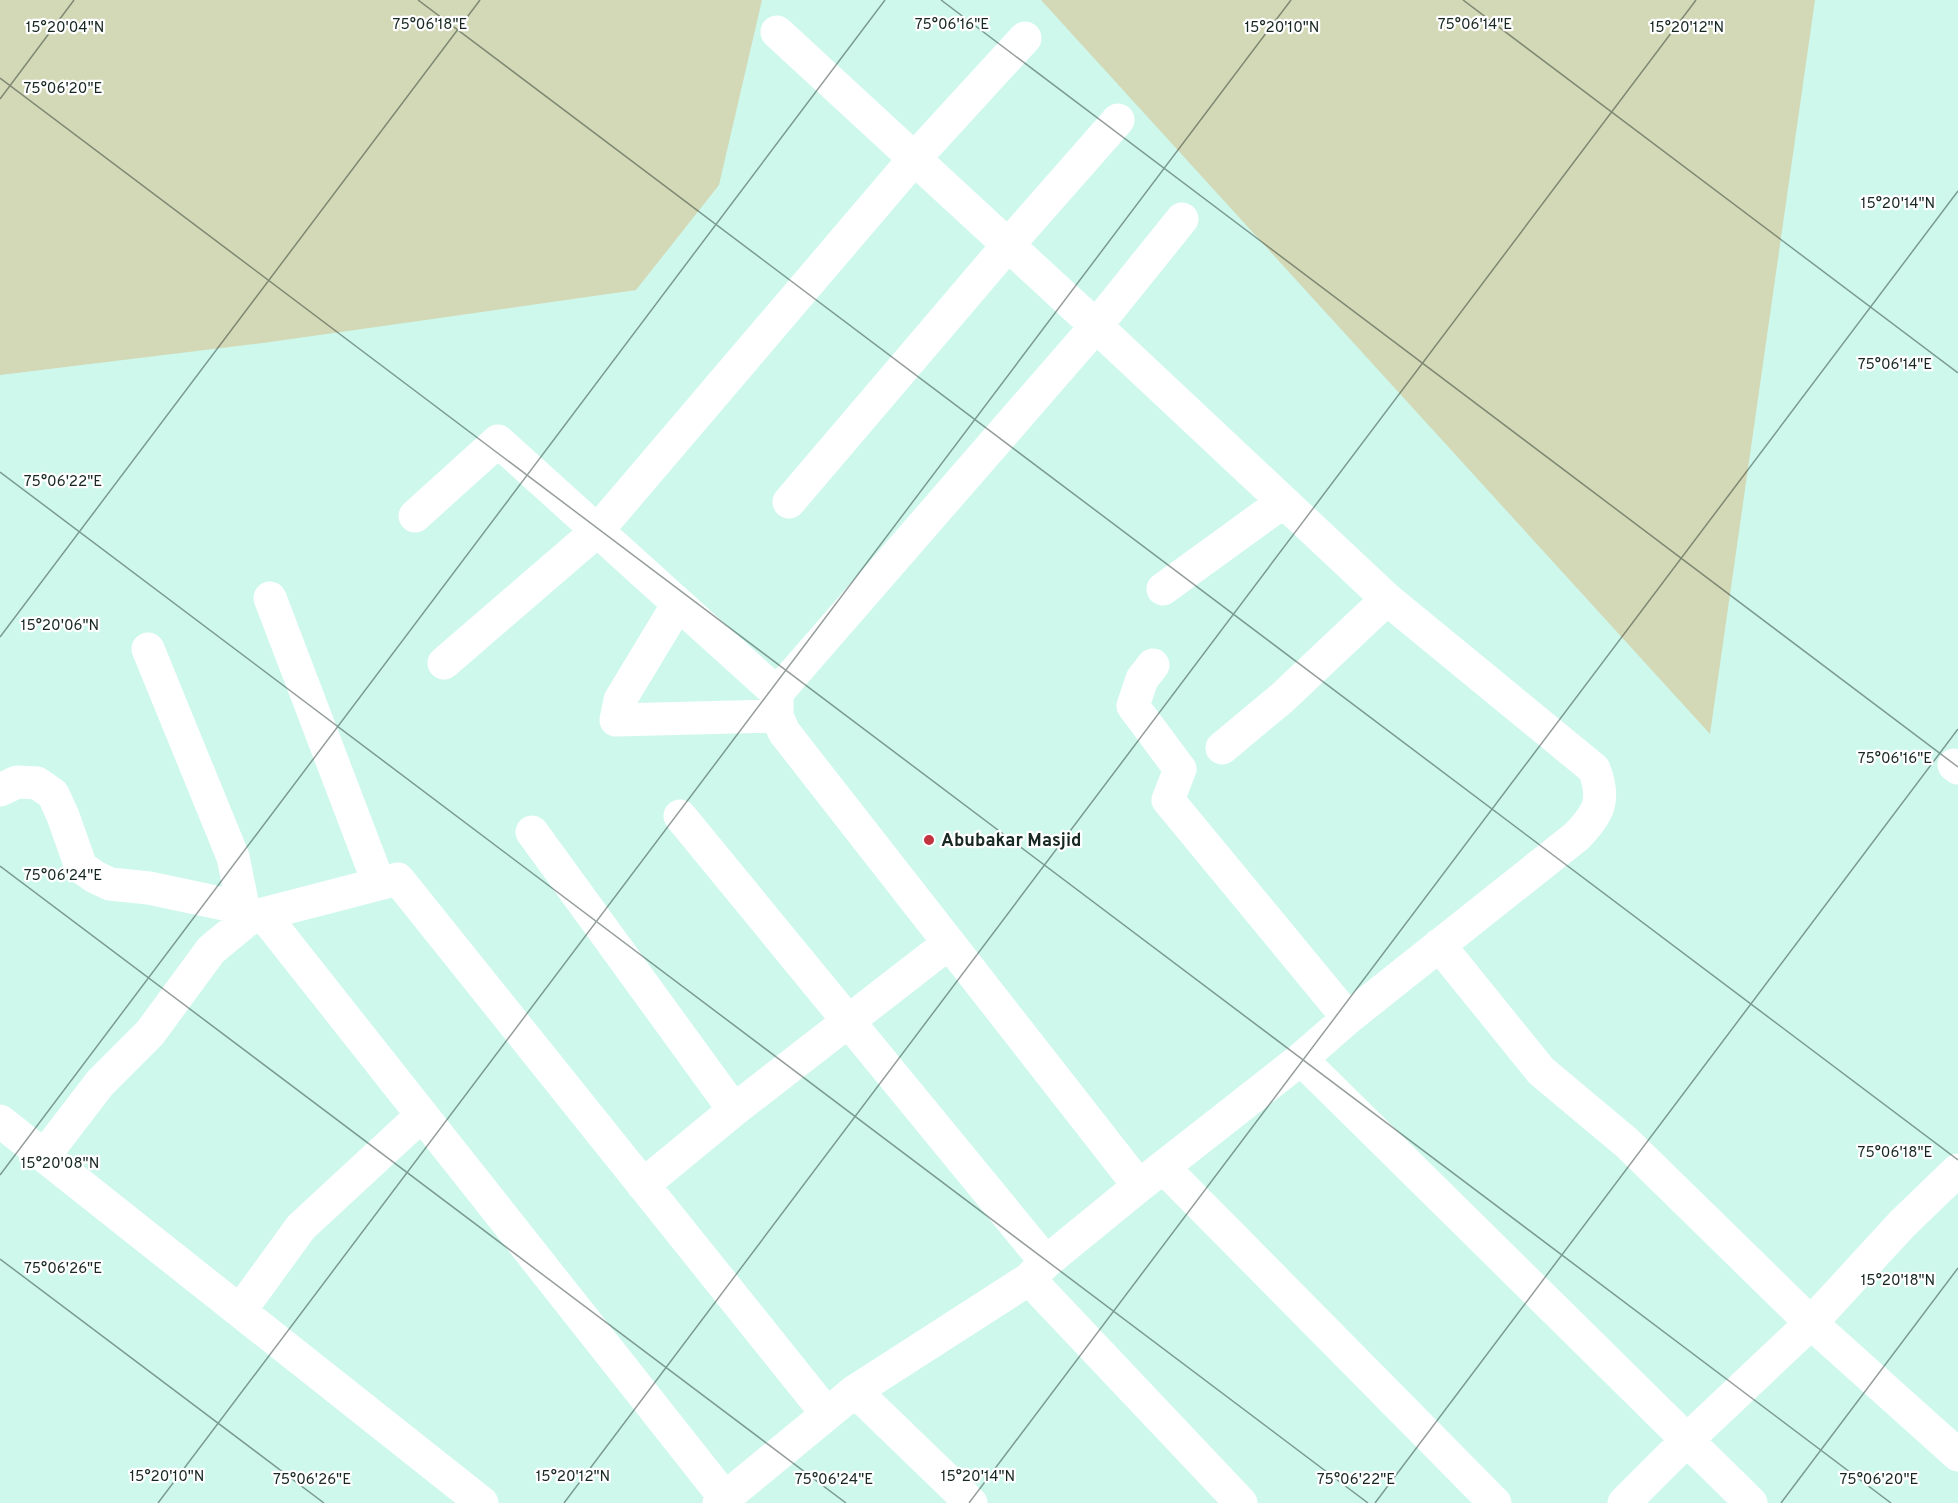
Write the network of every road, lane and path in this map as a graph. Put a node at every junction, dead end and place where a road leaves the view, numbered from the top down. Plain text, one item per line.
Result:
1 (777, 32) dead end
2 (1025, 38) dead end
3 (1118, 120) dead end
4 (914, 159) junction
5 (1182, 219) dead end
6 (1008, 245) junction
7 (1096, 326) junction
8 (1283, 501) junction
9 (789, 502) dead end
10 (415, 516) dead end
11 (597, 531) junction
12 (1163, 589) dead end
13 (270, 598) dead end
14 (1387, 599) junction
15 (678, 604) junction
16 (148, 649) dead end
17 (444, 663) dead end
18 (1153, 665) dead end
19 (777, 705) junction
20 (1222, 748) dead end
21 (0, 790) edge
22 (680, 816) dead end
23 (532, 832) dead end
24 (380, 884) junction
25 (250, 914) junction
26 (949, 943) junction
27 (1439, 945) junction
28 (1348, 1018) junction
29 (849, 1022) junction
30 (1301, 1059) junction
31 (734, 1110) junction
32 (422, 1115) junction
33 (0, 1121) edge
34 (44, 1156) junction
35 (1958, 1170) edge
36 (1151, 1177) junction
37 (643, 1185) junction
38 (1038, 1271) junction
39 (240, 1311) junction
40 (1811, 1323) junction
41 (855, 1391) junction
42 (827, 1414) junction
43 (1687, 1440) junction
44 (1958, 1455) edge
45 (724, 1502) edge
46 (482, 1503) edge
47 (971, 1503) edge
48 (1241, 1503) edge
49 (1495, 1503) edge
50 (1624, 1503) edge
51 (1751, 1503) edge

1 - 4 street
2 - 4 street
3 - 6 street
4 - 6 street
4 - 11 street
5 - 7 street
6 - 7 street
6 - 9 street
7 - 8 street
7 - 19 street
8 - 12 street
8 - 14 street
10 - 11 street
11 - 15 street
11 - 17 street
13 - 24 street
14 - 20 street
14 - 27 street
15 - 19 street
15 - 19 street
16 - 25 street
18 - 28 street
19 - 26 street
21 - 25 street
22 - 29 street
23 - 31 street
24 - 25 street
24 - 37 street
25 - 32 street
25 - 34 street
26 - 29 street
26 - 36 street
27 - 28 street
27 - 40 street
28 - 30 street
29 - 31 street
29 - 38 street
30 - 36 street
30 - 43 street
31 - 37 street
32 - 39 street
32 - 45 street
33 - 34 street
34 - 39 street
35 - 40 street
36 - 38 street
36 - 49 street
37 - 42 street
38 - 41 street
38 - 48 street
39 - 46 street
40 - 43 street
40 - 44 street
41 - 42 street
41 - 47 street
42 - 45 street
43 - 50 street
43 - 51 street

